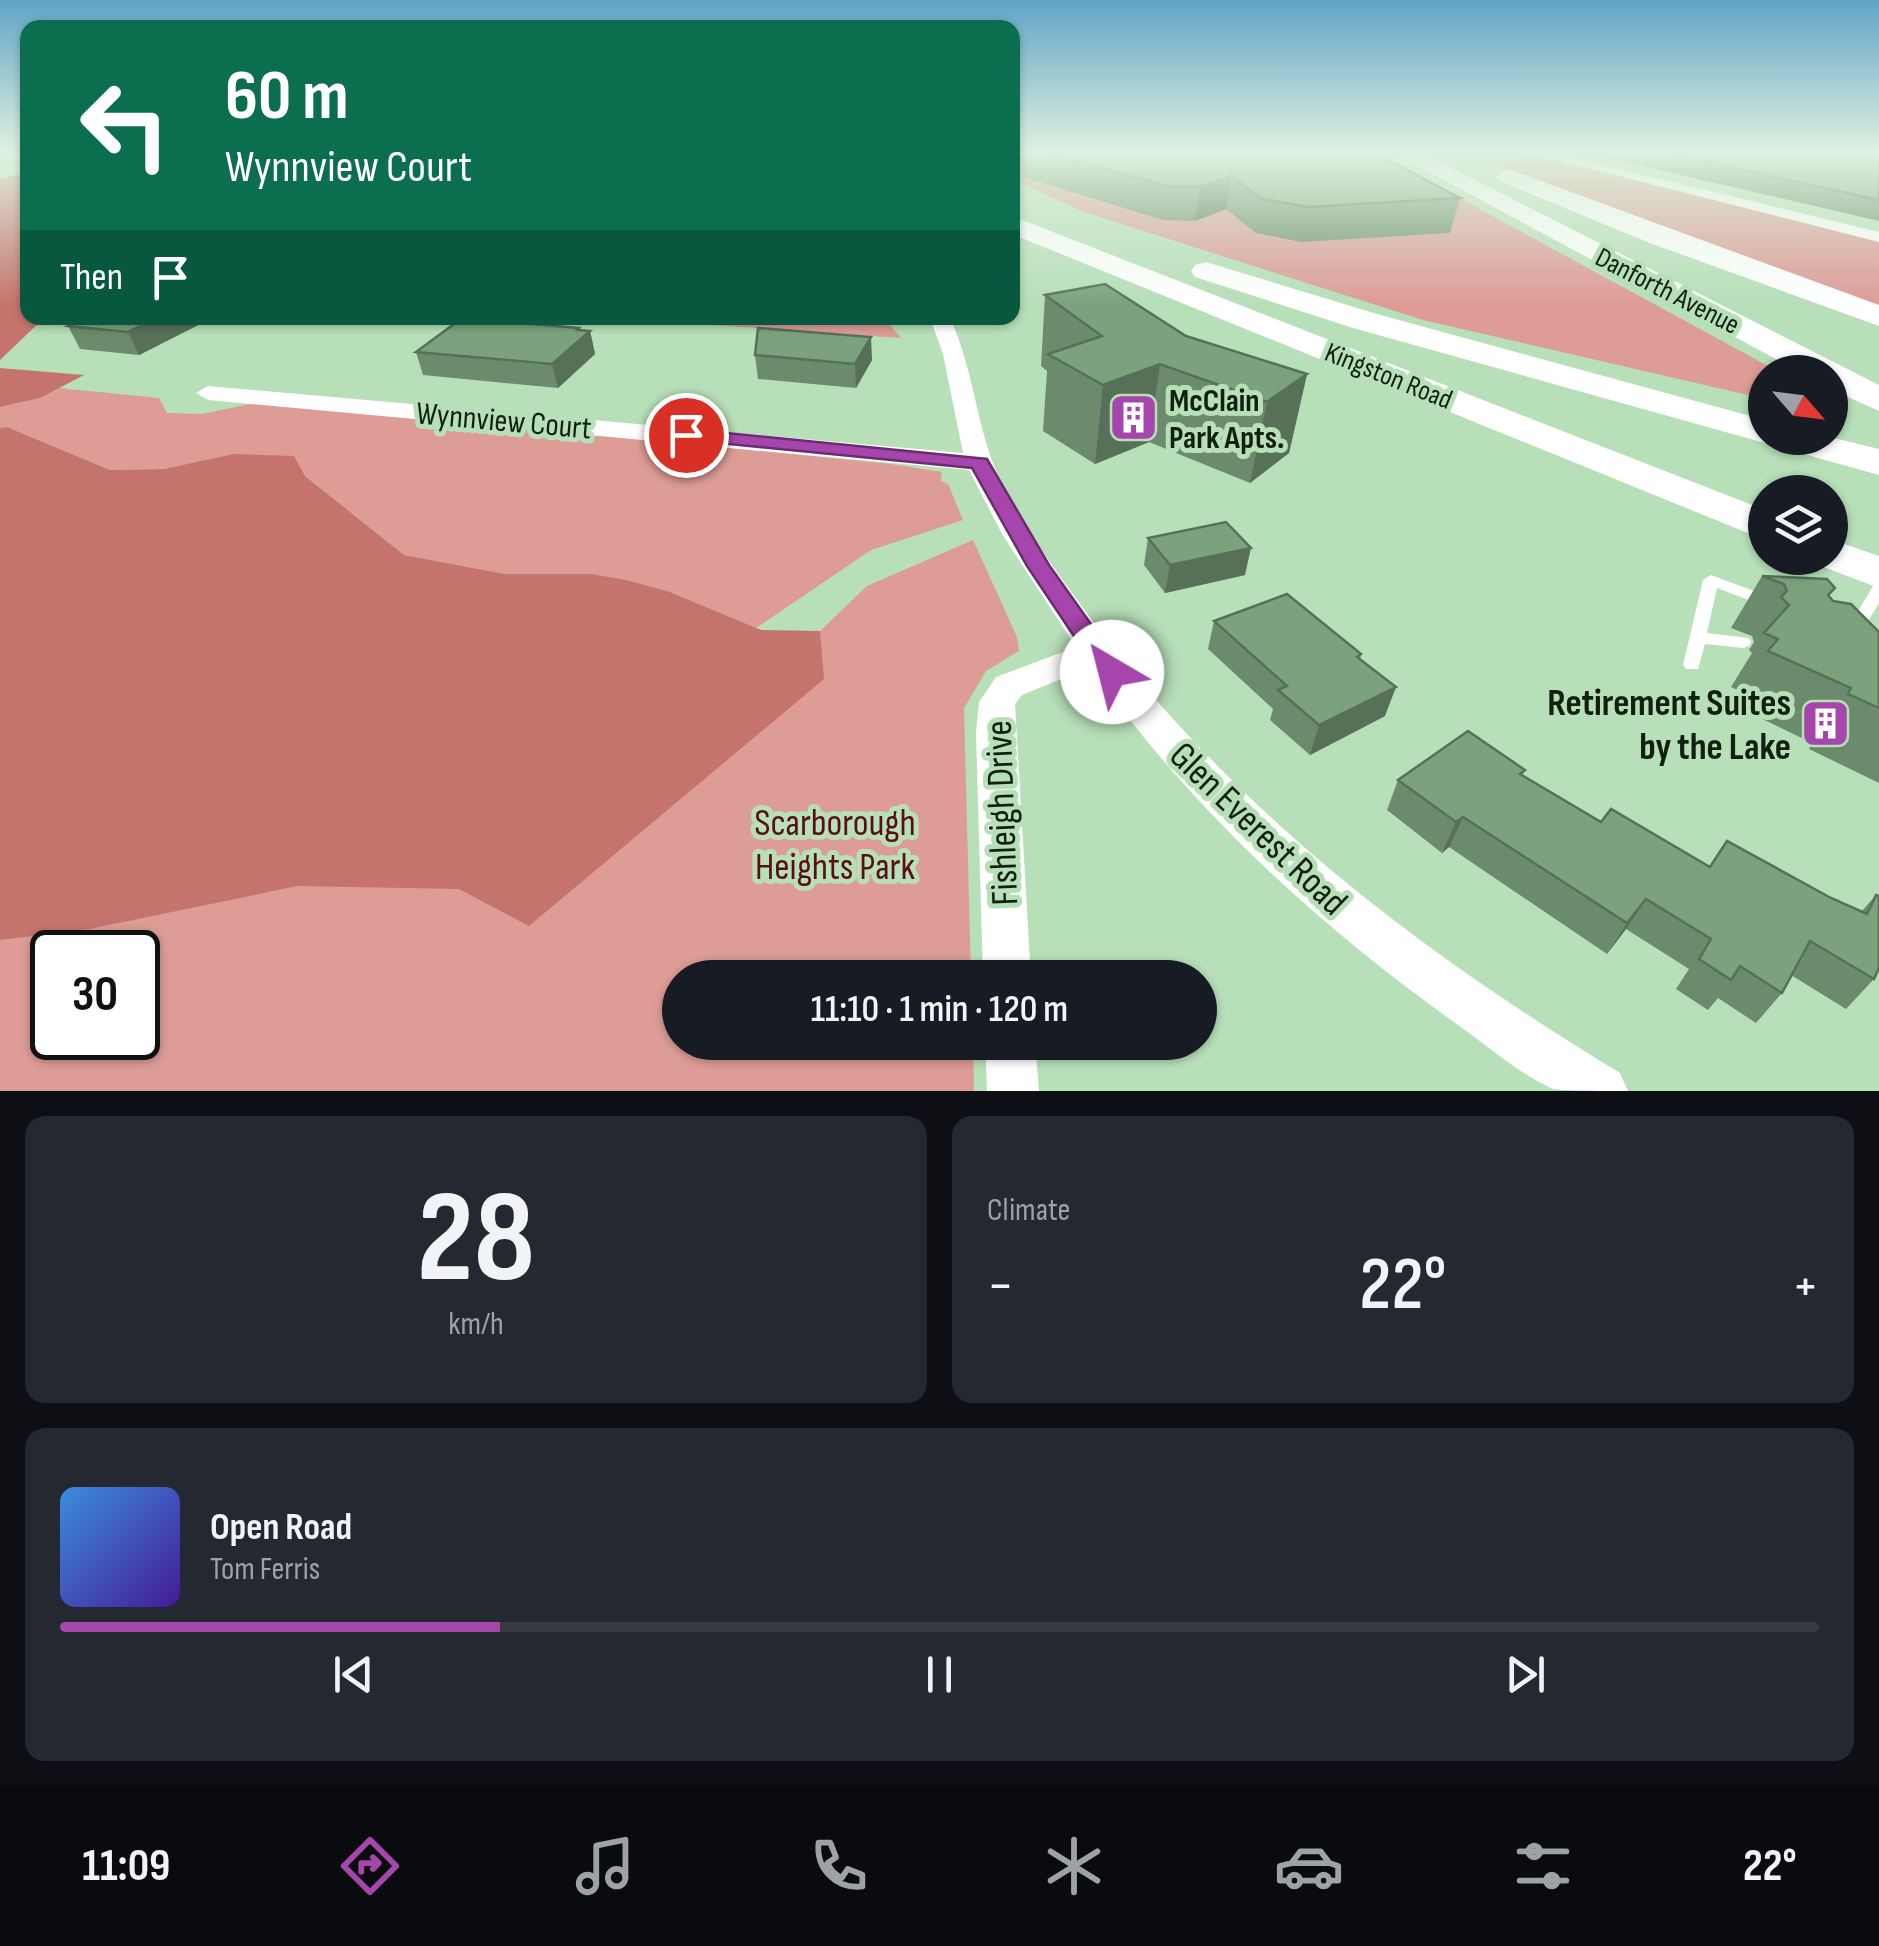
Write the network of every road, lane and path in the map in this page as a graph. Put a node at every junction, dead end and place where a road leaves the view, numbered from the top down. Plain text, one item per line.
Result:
1 (1501, 203) edge
2 (1578, 203) edge
3 (1741, 203) edge
4 (1020, 208) edge
5 (1020, 227) edge
6 (1879, 237) edge
7 (1879, 316) edge
8 (943, 325) edge
9 (1794, 355) edge
10 (1848, 383) edge
11 (208, 393) dead end
12 (1879, 400) edge
13 (1748, 427) edge
14 (1848, 454) edge
15 (1879, 462) edge
16 (980, 463) junction
17 (1748, 519) edge
18 (1848, 560) edge
19 (1879, 572) edge
20 (1879, 589) edge
21 (1782, 608) edge
22 (1697, 638) junction
23 (1848, 639) edge
24 (1743, 642) dead end
25 (1096, 652) junction
26 (1692, 665) dead end
27 (1006, 960) edge
28 (1011, 1060) edge
29 (1013, 1091) edge
30 (1602, 1091) edge

1 - 9 main road, Danforth Avenue
2 - 7 main road, Danforth Avenue
3 - 6 street
4 - 13 main road, Kingston Road
5 - 17 main road, Kingston Road
8 - 16 street, Glen Everest Road
10 - 12 main road, Danforth Avenue
11 - 16 street, Wynnview Court
14 - 15 main road
16 - 25 street, Glen Everest Road
18 - 19 main road
20 - 23 lane
21 - 22 lane
22 - 24 lane
22 - 26 lane
25 - 27 street, Fishleigh Drive
25 - 30 street, Glen Everest Road
28 - 29 street

